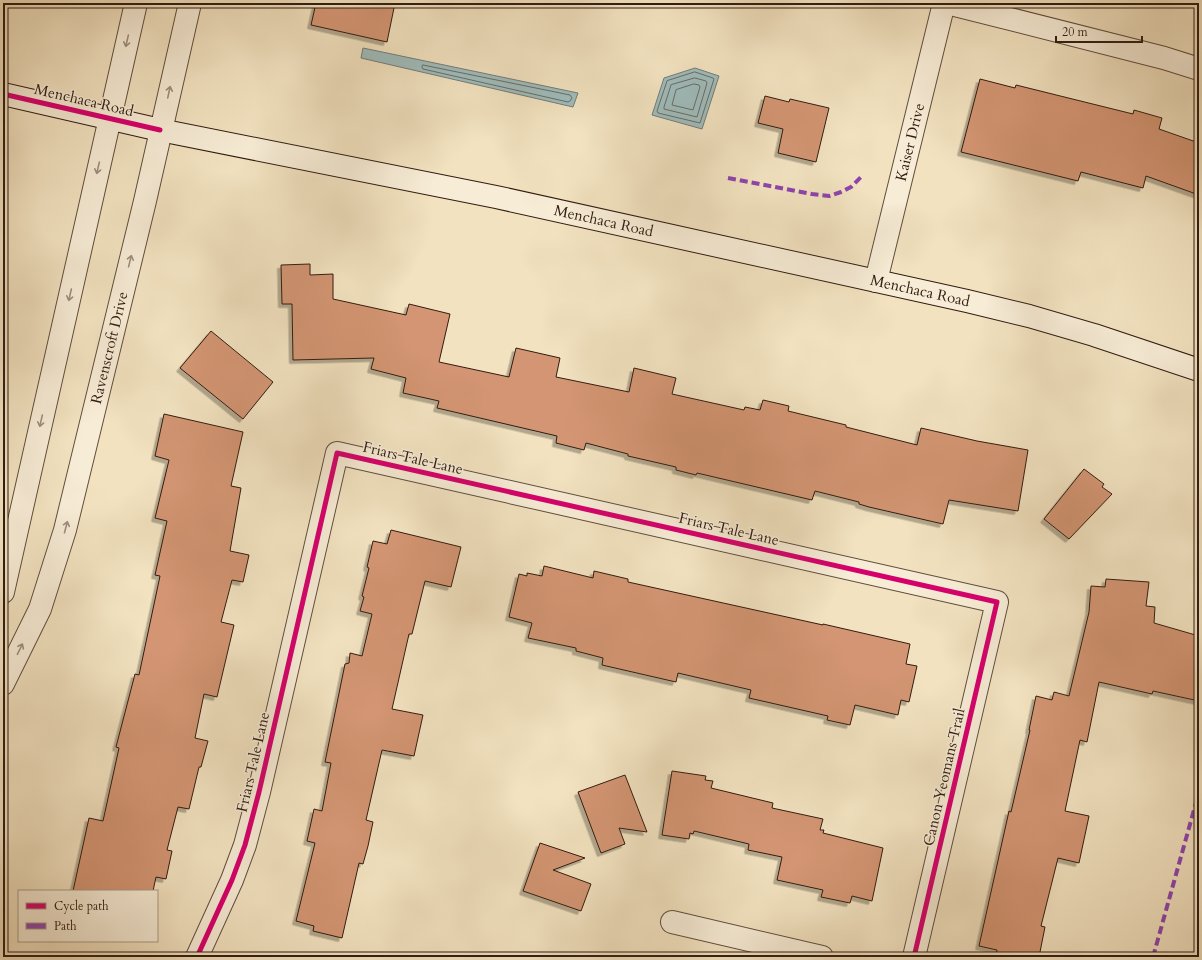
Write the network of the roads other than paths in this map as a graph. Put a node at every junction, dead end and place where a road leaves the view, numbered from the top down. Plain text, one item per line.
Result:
1 (136, 3) edge
2 (190, 3) edge
3 (945, 3) edge
4 (1199, 69) edge
5 (3, 94) edge
6 (109, 117) junction
7 (160, 130) junction
8 (876, 281) junction
9 (1199, 370) edge
10 (3, 592) edge
11 (997, 602) joint
12 (3, 684) edge
13 (672, 922) dead end
14 (197, 957) edge
15 (822, 957) edge
16 (914, 957) edge

1 -> 6 street
7 -> 2 street, Ravenscroft Drive
3 - 4 street
3 - 8 street, Kaiser Drive
5 - 6 street, Menchaca Road
6 - 7 street, Menchaca Road
6 -> 10 street
7 - 8 street, Menchaca Road
12 -> 7 street, Ravenscroft Drive
8 - 9 street, Menchaca Road
11 - 14 street, Friars Tale Lane
11 - 16 street, Canon Yeomans Trail
13 - 15 street

